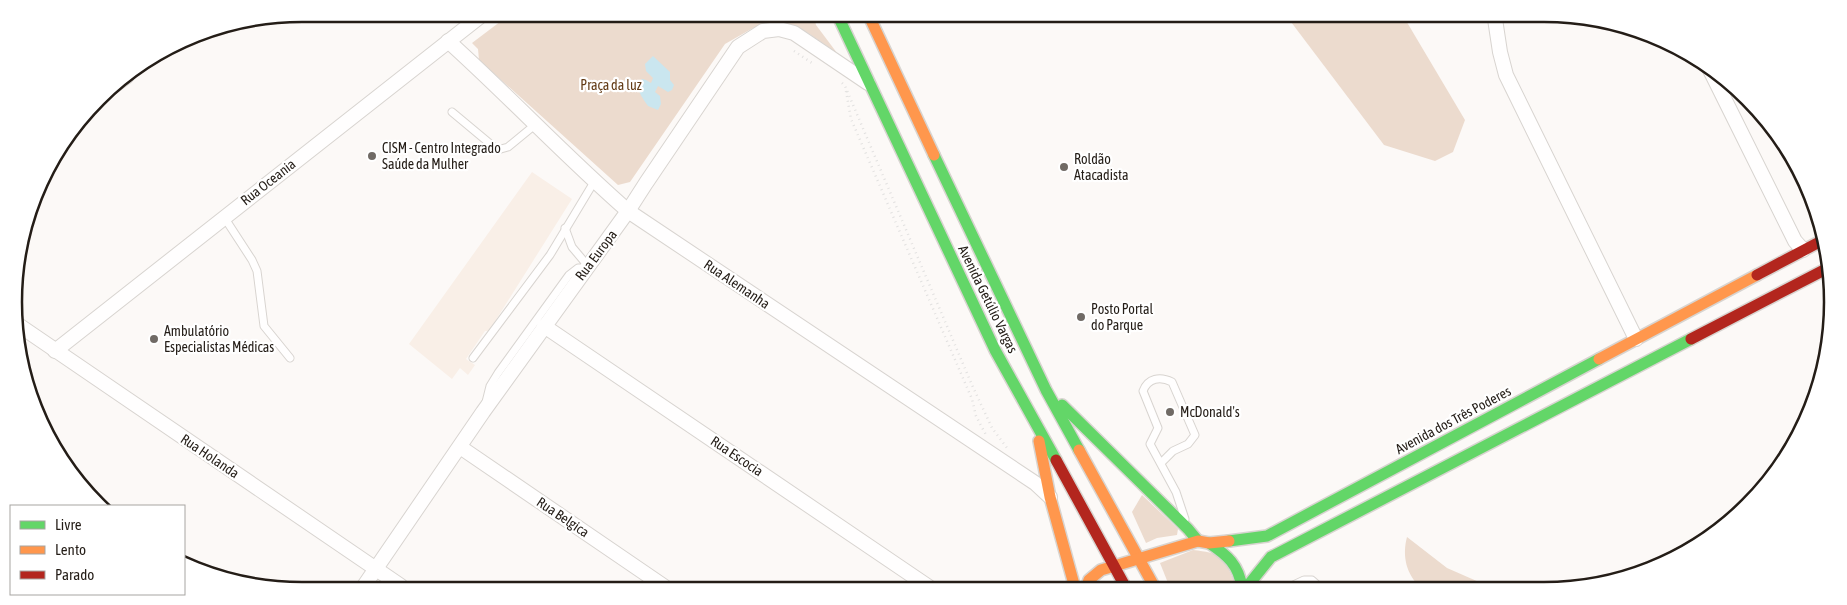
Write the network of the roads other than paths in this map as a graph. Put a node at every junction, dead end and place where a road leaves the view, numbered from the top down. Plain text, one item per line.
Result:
1 (471, 23) edge
2 (841, 23) edge
3 (872, 23) edge
4 (1496, 23) edge
5 (448, 41) junction
6 (1715, 80) edge
7 (869, 84) junction
8 (452, 112) dead end
9 (536, 124) junction
10 (594, 182) junction
11 (628, 212) junction
12 (224, 216) junction
13 (565, 228) junction
14 (1818, 243) edge
15 (1803, 250) junction
16 (588, 267) junction
17 (1822, 270) edge
18 (1823, 274) edge
19 (544, 326) junction
20 (24, 329) edge
21 (1636, 339) junction
22 (55, 350) junction
23 (290, 358) dead end
24 (473, 358) dead end
25 (1046, 390) junction
26 (483, 412) junction
27 (1034, 420) junction
28 (460, 447) junction
29 (1161, 463) junction
30 (1050, 497) junction
31 (1188, 529) junction
32 (1203, 542) junction
33 (1139, 560) junction
34 (1114, 566) junction
35 (376, 569) junction
36 (367, 582) edge
37 (395, 582) edge
38 (658, 582) edge
39 (922, 582) edge
40 (1073, 582) edge
41 (1090, 582) edge
42 (1123, 582) edge
43 (1152, 582) edge
44 (1242, 582) edge
45 (1250, 582) edge
46 (1300, 582) edge
47 (1314, 582) edge

1 - 5 street, Rua Oceania
2 - 7 main road, Avenida Getúlio Vargas
3 - 25 main road, Avenida Getúlio Vargas
4 - 21 street
5 - 9 street, Rua Alemanha
5 - 12 street, Rua Oceania
6 - 15 street
7 - 11 street, Rua Europa
7 - 27 main road, Avenida Getúlio Vargas
8 - 9 lane
9 - 10 street, Rua Alemanha
10 - 11 street, Rua Alemanha
10 - 13 lane
11 - 16 street, Rua Europa
11 - 30 street, Rua Alemanha
12 - 22 street, Rua Oceania
12 - 23 lane
13 - 16 lane
13 - 24 lane
14 - 15 main road, Avenida dos Três Poderes
15 - 17 main road
15 - 21 main road, Avenida dos Três Poderes
16 - 19 street, Rua Europa
16 - 26 lane
18 - 45 main road
19 - 26 street, Rua Europa
19 - 39 street, Rua Escocia
20 - 22 street, Rua Holanda
21 - 32 main road, Avenida dos Três Poderes
22 - 35 street, Rua Holanda
25 - 31 main road
25 - 33 main road, Avenida Getúlio Vargas
26 - 28 street, Rua Europa
27 - 30 main road
27 - 34 main road, Avenida Getúlio Vargas
28 - 35 street, Rua Europa
28 - 38 street, Rua Belgica
29 - 29 lane
29 - 31 lane
30 - 40 main road
31 - 32 main road
32 - 33 main road, Avenida dos Três Poderes
32 - 44 main road
33 - 34 main road, Avenida dos Três Poderes
33 - 43 main road, Avenida Getúlio Vargas
34 - 41 main road, Avenida dos Três Poderes
34 - 42 main road, Avenida Getúlio Vargas
35 - 36 street, Rua Europa
35 - 37 street, Rua Holanda
46 - 47 lane

